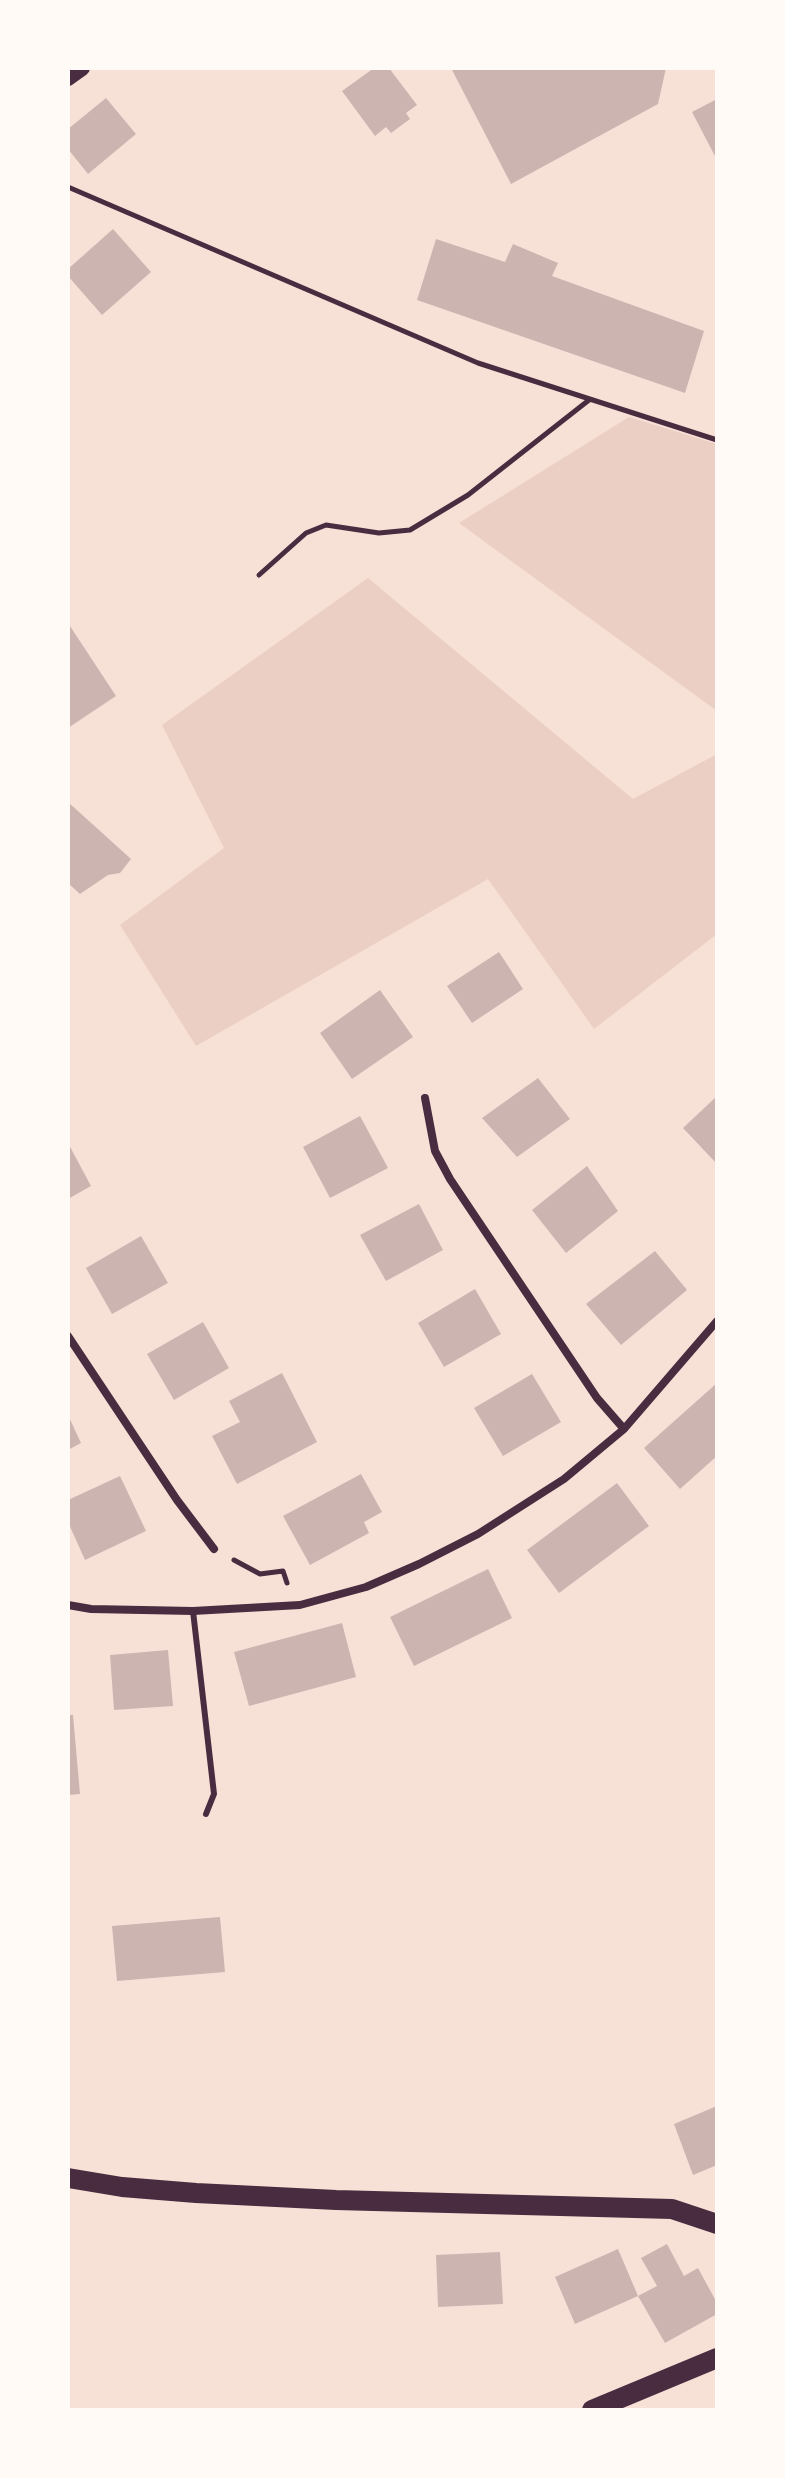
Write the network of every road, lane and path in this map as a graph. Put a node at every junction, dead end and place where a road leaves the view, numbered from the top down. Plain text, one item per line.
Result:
1 (82, 68) edge
2 (68, 78) edge
3 (68, 187) edge
4 (590, 400) junction
5 (717, 440) edge
6 (259, 575) dead end
7 (425, 1098) dead end
8 (717, 1321) edge
9 (68, 1336) edge
10 (624, 1429) junction
11 (214, 1549) joint
12 (284, 1579) dead end
13 (68, 1605) edge
14 (193, 1611) junction
15 (206, 1814) dead end
16 (68, 2178) edge
17 (717, 2224) edge
18 (717, 2358) edge
19 (592, 2410) edge

1 - 2 main road
3 - 4 path
4 - 5 path
4 - 6 path
7 - 10 street
8 - 10 street
9 - 11 street
10 - 14 street
11 - 12 path
13 - 14 street
14 - 15 lane
16 - 17 main road
18 - 19 main road

